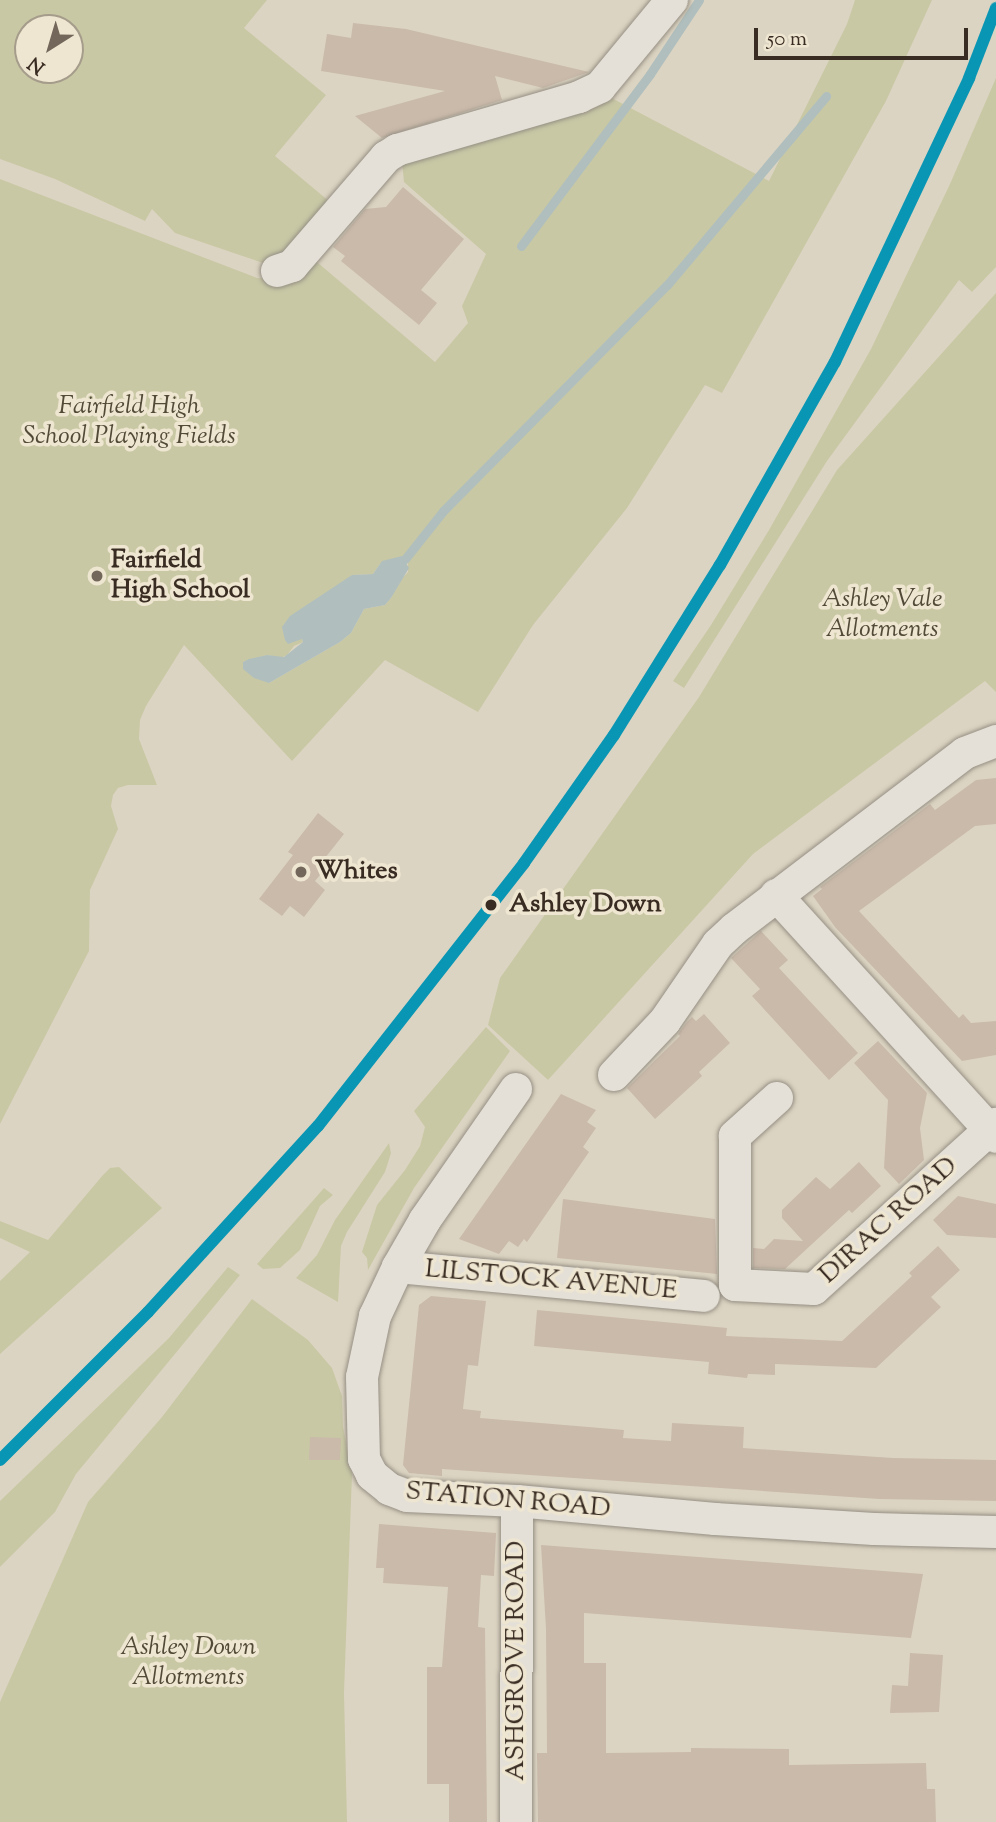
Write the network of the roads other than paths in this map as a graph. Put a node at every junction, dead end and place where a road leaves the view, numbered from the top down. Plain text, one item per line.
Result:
1 (672, 0) edge
2 (277, 271) dead end
3 (996, 741) edge
4 (776, 895) junction
5 (614, 1075) dead end
6 (516, 1089) dead end
7 (777, 1098) dead end
8 (994, 1130) edge
9 (398, 1267) junction
10 (704, 1296) dead end
11 (517, 1501) junction
12 (996, 1532) edge
13 (516, 1822) edge

1 - 2 street
3 - 4 street
4 - 5 street
4 - 8 street, DIRAC ROAD
6 - 9 street, STATION ROAD
7 - 8 street, DIRAC ROAD
9 - 10 street, LILSTOCK AVENUE
9 - 11 street, STATION ROAD
11 - 12 street, STATION ROAD
11 - 13 street, ASHGROVE ROAD

